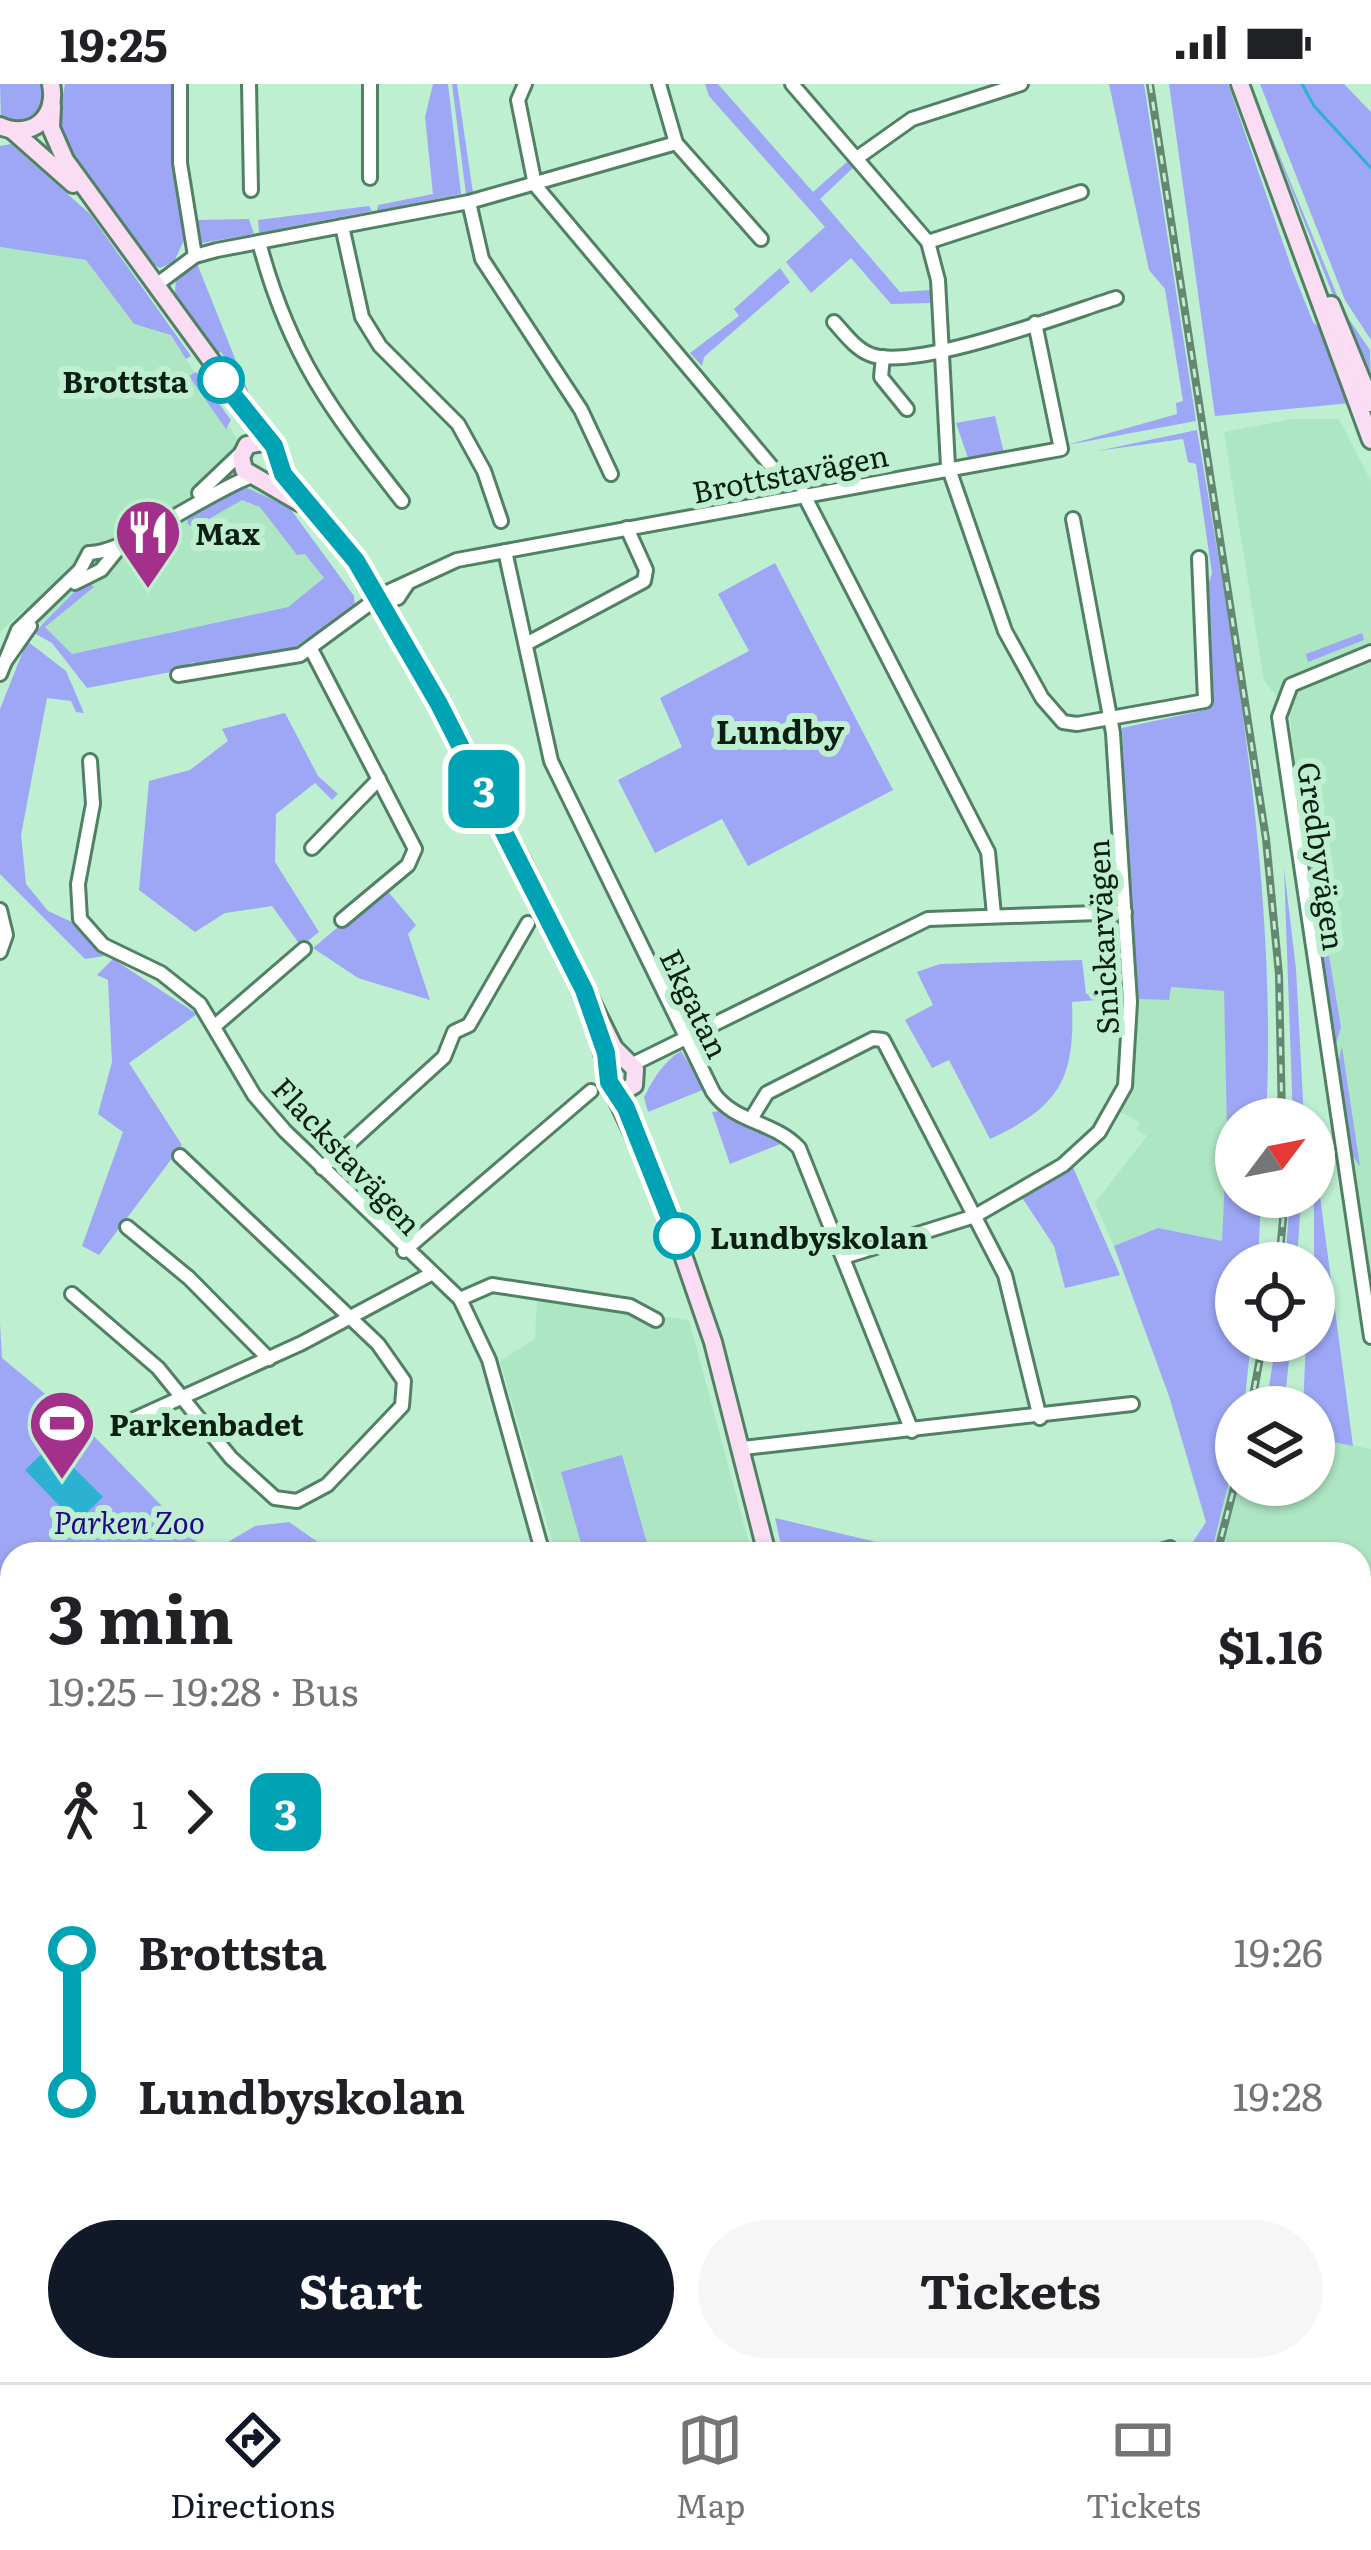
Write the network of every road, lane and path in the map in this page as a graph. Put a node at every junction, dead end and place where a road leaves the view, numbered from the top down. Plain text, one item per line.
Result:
1 (54, 84) edge
2 (180, 84) edge
3 (249, 84) edge
4 (370, 84) edge
5 (525, 84) edge
6 (792, 84) edge
7 (1021, 84) edge
8 (1240, 84) edge
9 (659, 85) edge
10 (52, 105) junction
11 (5, 131) edge
12 (676, 143) junction
13 (1267, 155) junction
14 (857, 158) junction
15 (370, 178) dead end
16 (535, 185) junction
17 (251, 190) dead end
18 (1081, 192) dead end
19 (92, 200) junction
20 (469, 202) junction
21 (342, 226) junction
22 (760, 238) dead end
23 (259, 242) junction
24 (928, 242) junction
25 (195, 256) junction
26 (156, 285) junction
27 (1116, 298) dead end
28 (834, 322) dead end
29 (1035, 323) junction
30 (939, 352) junction
31 (883, 357) junction
32 (221, 380) junction
33 (1371, 403) edge
34 (907, 409) dead end
35 (1371, 440) edge
36 (268, 441) junction
37 (244, 449) junction
38 (278, 462) junction
39 (948, 466) junction
40 (777, 473) dead end
41 (611, 474) dead end
42 (256, 477) junction
43 (803, 493) junction
44 (402, 501) dead end
45 (182, 508) junction
46 (1073, 519) dead end
47 (501, 521) dead end
48 (627, 528) junction
49 (505, 551) junction
50 (1198, 558) dead end
51 (379, 602) junction
52 (526, 644) junction
53 (310, 650) junction
54 (1371, 652) edge
55 (2, 669) edge
56 (178, 675) dead end
57 (1111, 718) junction
58 (90, 761) dead end
59 (380, 779) junction
60 (312, 848) dead end
61 (1125, 912) junction
62 (1, 913) edge
63 (994, 915) junction
64 (342, 920) dead end
65 (528, 923) dead end
66 (304, 950) dead end
67 (0, 952) edge
68 (216, 1025) junction
69 (687, 1038) junction
70 (625, 1076) junction
71 (592, 1091) dead end
72 (751, 1119) junction
73 (180, 1156) dead end
74 (322, 1168) junction
75 (975, 1216) junction
76 (127, 1227) dead end
77 (404, 1251) junction
78 (844, 1258) junction
79 (431, 1274) junction
80 (72, 1294) dead end
81 (460, 1299) junction
82 (350, 1314) junction
83 (656, 1320) dead end
84 (1371, 1337) edge
85 (269, 1359) junction
86 (182, 1395) junction
87 (1132, 1404) dead end
88 (1040, 1418) junction
89 (130, 1421) dead end
90 (912, 1431) junction
91 (743, 1448) junction
92 (539, 1542) edge
93 (764, 1542) edge

1 - 10 street
2 - 25 street
3 - 17 street
4 - 15 street
5 - 16 street
6 - 14 street
7 - 14 street
8 - 13 street
9 - 12 street
10 - 11 street
10 - 19 street
11 - 19 street
12 - 16 street
12 - 22 street
13 - 33 street
13 - 35 street
14 - 24 street
16 - 20 street
16 - 40 street
18 - 24 street
19 - 26 street
20 - 21 street
20 - 41 street
21 - 23 street
21 - 47 street
23 - 25 street
23 - 44 street
24 - 30 street
25 - 26 street
26 - 32 street
27 - 29 street
28 - 31 street
29 - 30 street
29 - 39 street, Brottstavägen
30 - 31 street
30 - 39 street
31 - 34 street
32 - 36 street
32 - 37 street
36 - 37 street
36 - 38 street
37 - 42 street
37 - 45 street
38 - 42 street
38 - 51 street
39 - 43 street, Brottstavägen
39 - 57 street
42 - 45 street
42 - 51 street
43 - 48 street, Brottstavägen
43 - 63 street
45 - 55 street
46 - 57 street, Snickarvägen
48 - 49 street, Brottstavägen
48 - 52 street
49 - 51 street, Brottstavägen
49 - 52 street, Ekgatan
50 - 57 street
51 - 53 street, Brottstavägen
51 - 70 street
52 - 69 street, Ekgatan
53 - 56 street
53 - 59 street
54 - 84 street, Gredbyvägen
57 - 61 street, Snickarvägen
58 - 68 street, Flackstavägen
59 - 60 street
59 - 64 street
61 - 63 street
61 - 75 street, Snickarvägen
62 - 67 street
63 - 69 street
65 - 74 street
66 - 68 street
68 - 74 street, Flackstavägen
69 - 70 street
69 - 72 street, Ekgatan
70 - 91 street
71 - 77 street
72 - 75 street
72 - 78 street, Ekgatan
73 - 82 street
74 - 77 street, Flackstavägen
75 - 78 street, Snickarvägen
75 - 88 street
76 - 85 street
77 - 79 street, Flackstavägen
78 - 90 street, Ekgatan
79 - 81 street, Flackstavägen
79 - 82 street
80 - 86 street
81 - 83 street
81 - 92 street, Flackstavägen
82 - 85 street
82 - 86 street
85 - 86 street
86 - 89 street
87 - 88 street
88 - 90 street
90 - 91 street
91 - 93 street

